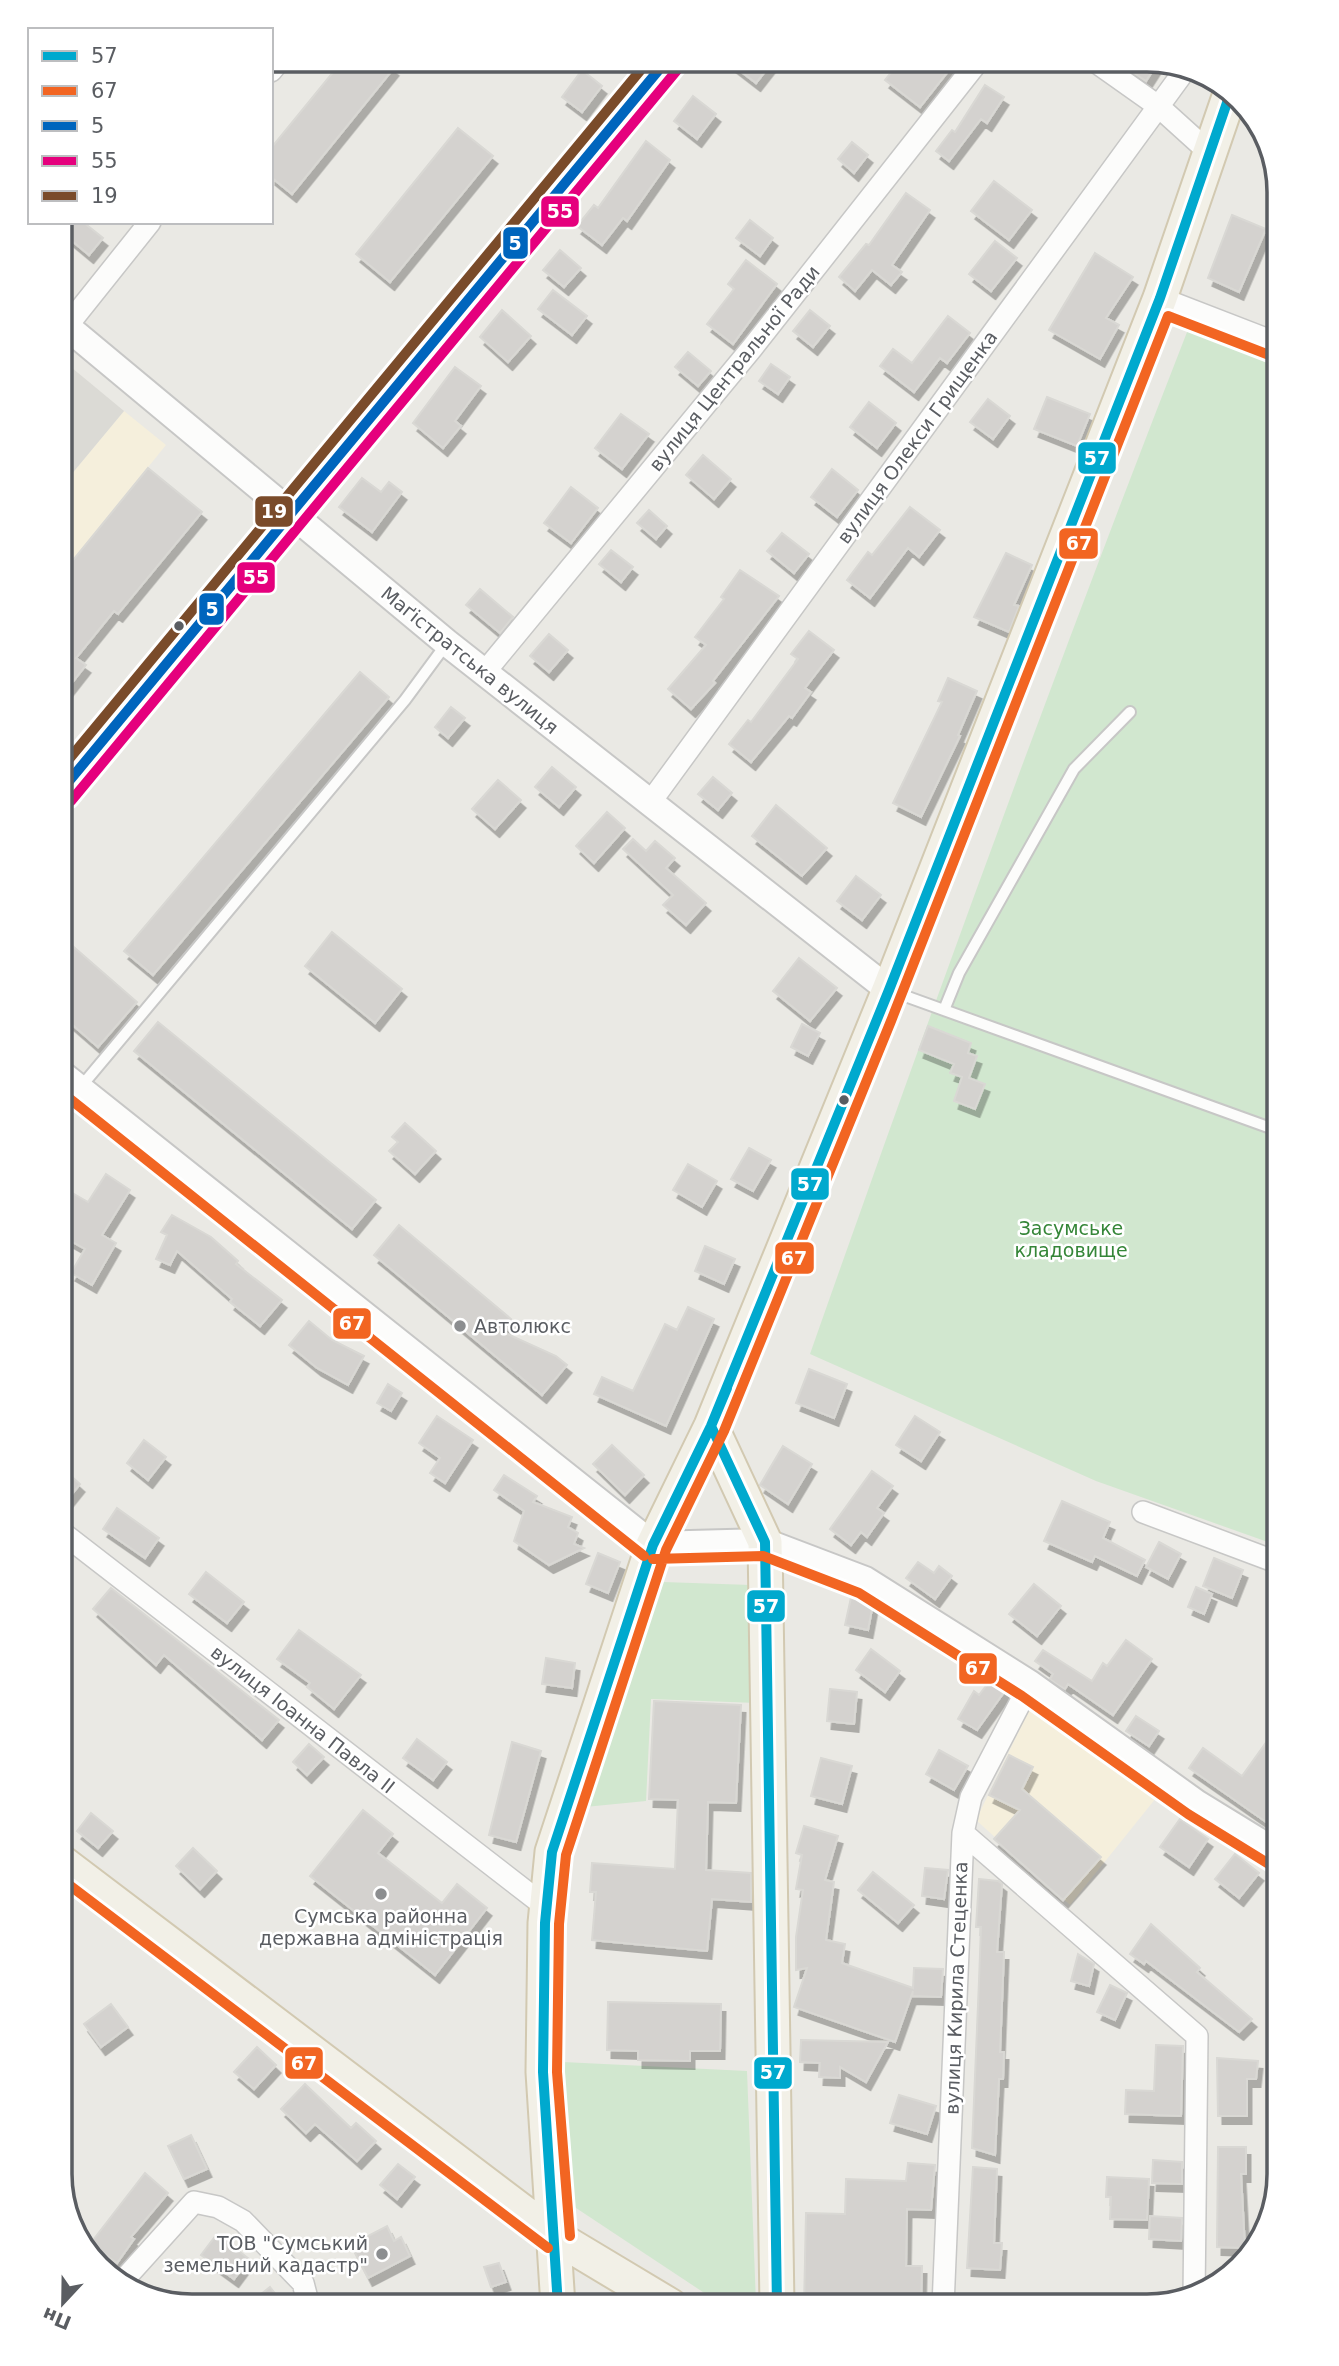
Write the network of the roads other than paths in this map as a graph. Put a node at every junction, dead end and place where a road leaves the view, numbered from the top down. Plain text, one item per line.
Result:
1 (657, 72) edge
2 (970, 72) edge
3 (1110, 72) edge
4 (1180, 76) edge
5 (1228, 102) edge
6 (1157, 106) junction
7 (1210, 153) junction
8 (148, 224) edge
9 (1160, 298) junction
10 (72, 313) edge
11 (72, 331) edge
12 (1267, 339) edge
13 (291, 512) junction
14 (447, 643) junction
15 (484, 673) junction
16 (1130, 712) dead end
17 (72, 777) edge
18 (649, 804) junction
19 (889, 990) junction
20 (944, 1010) junction
21 (72, 1074) edge
22 (72, 1086) edge
23 (1267, 1127) edge
24 (711, 1426) junction
25 (1143, 1512) dead end
26 (72, 1540) edge
27 (765, 1542) junction
28 (653, 1545) junction
29 (1267, 1558) edge
30 (1030, 1684) junction
31 (963, 1833) junction
32 (1267, 1847) edge
33 (72, 1870) edge
34 (546, 1907) junction
35 (556, 2237) junction
36 (128, 2276) edge
37 (1194, 2284) edge
38 (306, 2294) edge
39 (558, 2294) edge
40 (651, 2294) edge
41 (777, 2294) edge
42 (944, 2294) edge

1 - 13 main road
2 - 15 street, вулиця Центральної Ради
3 - 6 street
4 - 6 street, вулиця Олекси Грищенка
5 - 7 main road
6 - 7 street
6 - 18 street, вулиця Олекси Грищенка
7 - 9 main road
8 - 10 street
9 - 12 street
9 - 19 main road
11 - 13 street, Маґістратська вулиця
13 - 14 street, Маґістратська вулиця
13 - 17 main road
14 - 15 street, Маґістратська вулиця
14 - 21 lane
15 - 18 street, Маґістратська вулиця
16 - 20 lane
18 - 19 street, Маґістратська вулиця
19 - 20 lane
19 - 24 main road
20 - 23 lane
22 - 28 street
24 - 27 main road
24 - 28 main road
25 - 29 street
26 - 34 street, вулиця Іоанна Павла II
27 - 28 street
27 - 30 street
27 - 41 main road
28 - 34 main road
30 - 31 street, вулиця Кирила Стеценка
30 - 32 street
31 - 37 street
31 - 42 street, вулиця Кирила Стеценка
33 - 35 main road
34 - 35 main road
35 - 39 main road
35 - 40 main road
36 - 38 street

